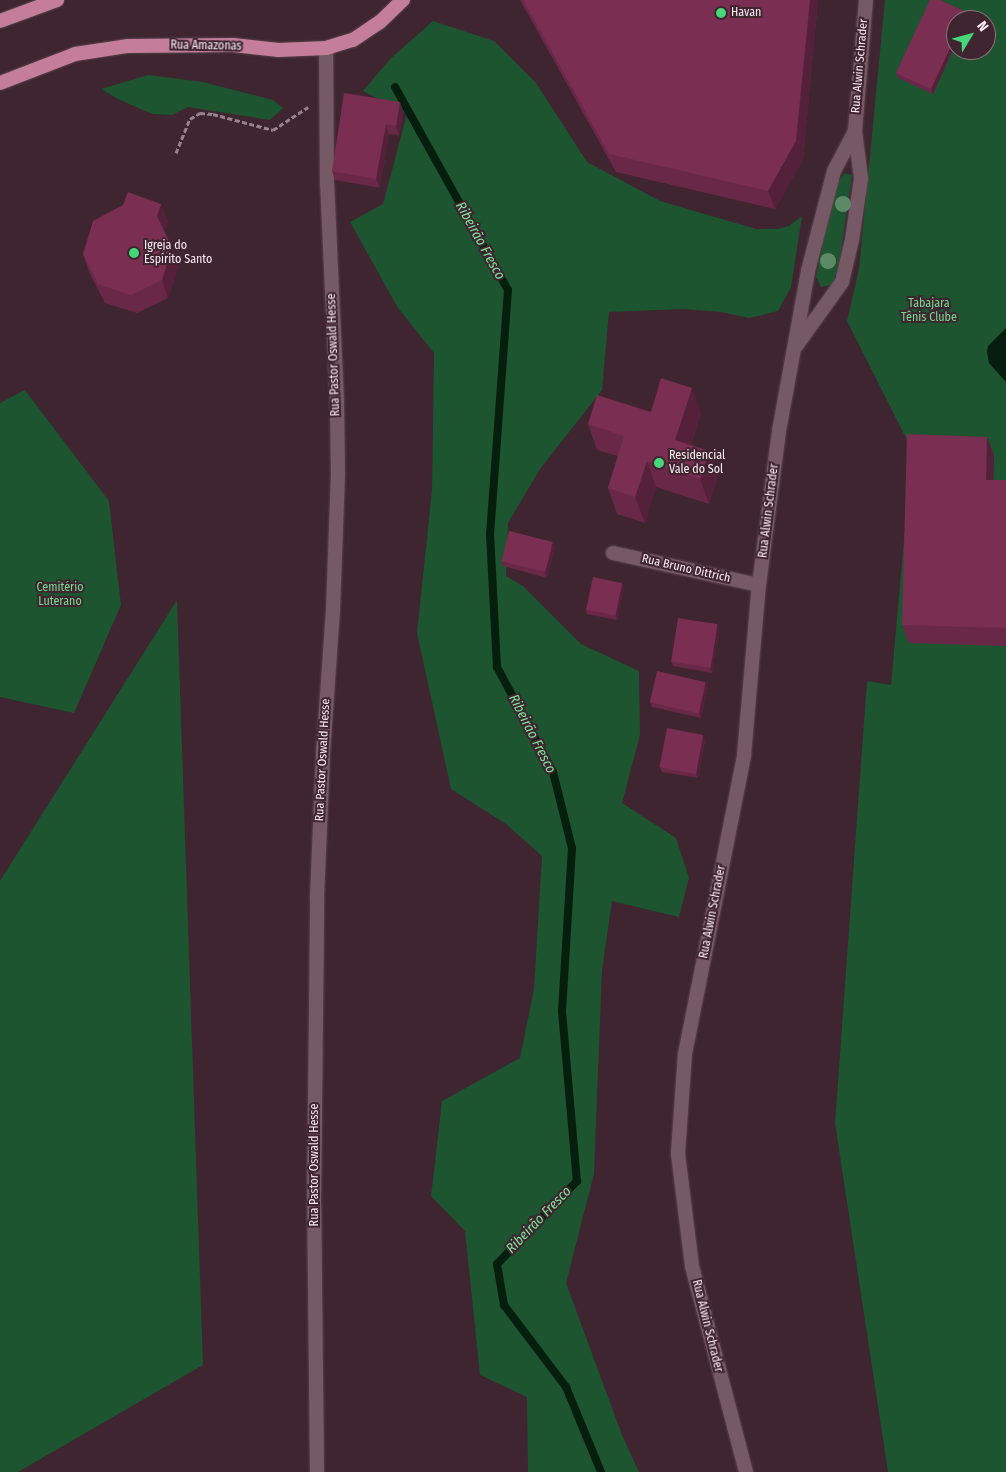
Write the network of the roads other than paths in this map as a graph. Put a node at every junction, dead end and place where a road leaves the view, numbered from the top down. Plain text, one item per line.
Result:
1 (57, 0) edge
2 (403, 0) edge
3 (866, 0) edge
4 (0, 21) edge
5 (326, 48) junction
6 (0, 83) edge
7 (855, 131) junction
8 (796, 348) junction
9 (614, 552) dead end
10 (760, 586) junction
11 (317, 1472) edge
12 (746, 1472) edge

1 - 4 main road
2 - 5 main road, Rua Amazonas
3 - 7 street, Rua Alwin Schrader
5 - 6 main road, Rua Amazonas
5 - 11 street, Rua Pastor Oswald Hesse
7 - 8 street, Rua Alwin Schrader
7 - 8 street, Rua Alwin Schrader
8 - 10 street, Rua Alwin Schrader
9 - 10 street, Rua Bruno Dittrich
10 - 12 street, Rua Alwin Schrader

